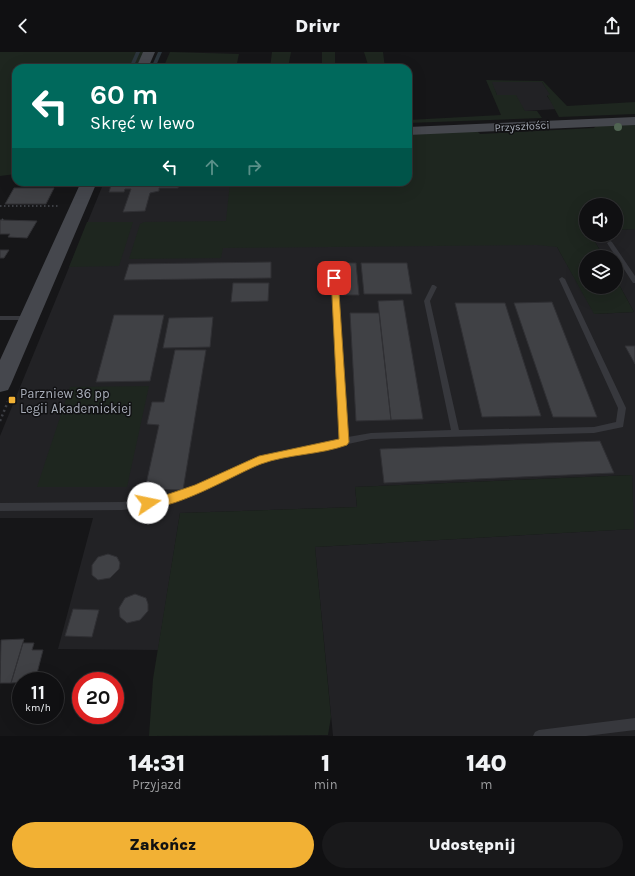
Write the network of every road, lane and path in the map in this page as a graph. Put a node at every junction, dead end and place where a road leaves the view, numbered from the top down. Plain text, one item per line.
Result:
1 (150, 52) edge
2 (144, 64) edge
3 (635, 121) edge
4 (412, 131) edge
5 (87, 186) edge
6 (0, 206) edge
7 (61, 206) dead end
8 (610, 243) dead end
9 (334, 278) dead end
10 (562, 278) dead end
11 (635, 282) edge
12 (434, 287) dead end
13 (0, 318) edge
14 (29, 318) junction
15 (0, 384) edge
16 (456, 434) junction
17 (344, 442) junction
18 (0, 507) edge
19 (635, 724) edge
20 (538, 736) edge

1 - 2 street
3 - 4 street, Przyszłości
5 - 14 street
6 - 7 path
8 - 11 lane
9 - 17 lane
10 - 16 lane
12 - 16 lane
13 - 14 lane
14 - 15 street
16 - 17 lane
17 - 18 lane
19 - 20 lane

